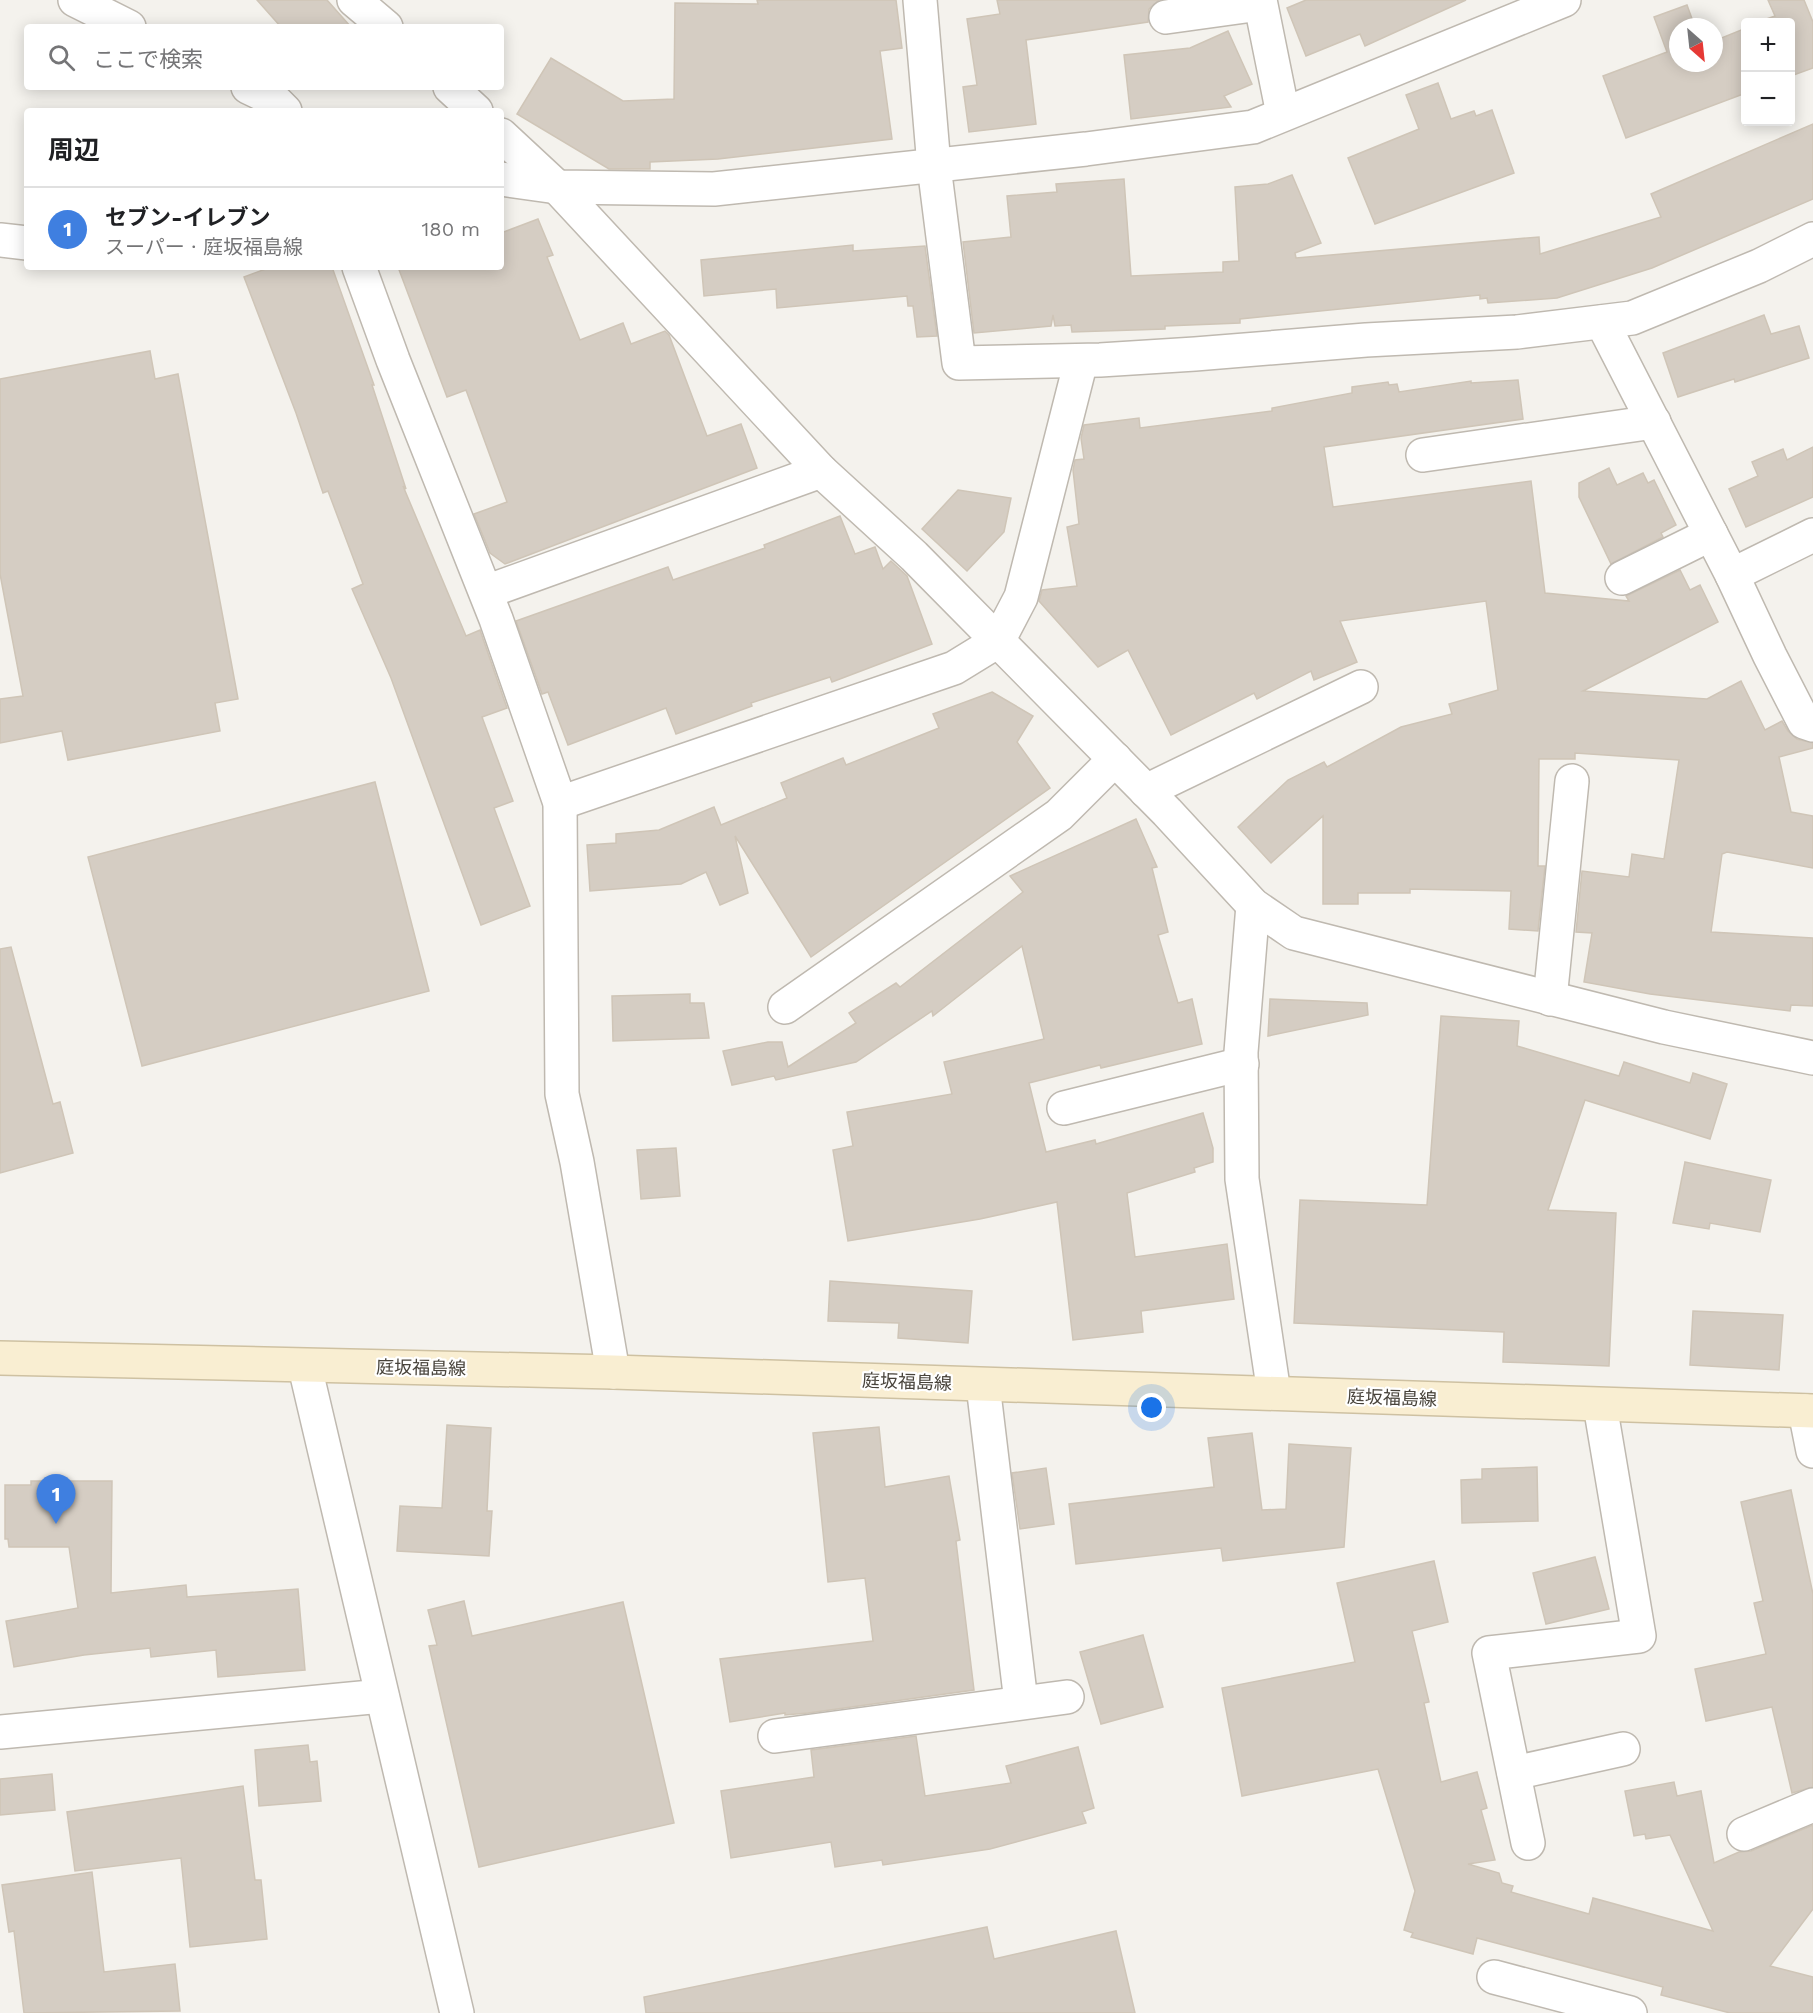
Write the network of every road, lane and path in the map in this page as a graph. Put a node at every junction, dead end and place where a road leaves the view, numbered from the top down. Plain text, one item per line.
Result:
1 (75, 0) edge
2 (354, 0) edge
3 (920, 0) edge
4 (1564, 0) edge
5 (1260, 2) edge
6 (1166, 17) dead end
7 (123, 24) edge
8 (382, 24) edge
9 (254, 90) edge
10 (453, 90) edge
11 (282, 108) edge
12 (473, 108) edge
13 (1283, 114) junction
14 (504, 138) edge
15 (934, 166) junction
16 (504, 179) edge
17 (557, 187) junction
18 (1813, 239) edge
19 (0, 240) edge
20 (24, 243) edge
21 (360, 270) edge
22 (1602, 322) junction
23 (1081, 361) junction
24 (1654, 422) junction
25 (1423, 455) dead end
26 (821, 471) junction
27 (1711, 534) junction
28 (1813, 535) edge
29 (1732, 575) junction
30 (1622, 579) dead end
31 (486, 592) junction
32 (998, 641) junction
33 (1361, 687) dead end
34 (1813, 725) edge
35 (1115, 759) junction
36 (1572, 781) dead end
37 (1146, 791) junction
38 (560, 803) junction
39 (1253, 905) junction
40 (1550, 999) junction
41 (785, 1007) dead end
42 (1813, 1058) edge
43 (1242, 1064) junction
44 (1064, 1108) dead end
45 (0, 1358) edge
46 (306, 1366) junction
47 (614, 1371) junction
48 (983, 1385) junction
49 (1274, 1393) junction
50 (1600, 1406) junction
51 (1809, 1411) edge
52 (1813, 1451) edge
53 (382, 1696) junction
54 (1067, 1697) dead end
55 (1021, 1702) junction
56 (0, 1732) edge
57 (775, 1736) dead end
58 (1623, 1749) dead end
59 (1514, 1773) junction
60 (1813, 1805) edge
61 (1744, 1834) dead end
62 (1528, 1843) dead end
63 (1494, 1977) dead end
64 (457, 2013) edge
65 (1629, 2013) edge

1 - 7 street
2 - 8 street
3 - 15 street
4 - 13 street
5 - 6 street
5 - 13 street
9 - 11 street
10 - 12 street
13 - 15 street
14 - 17 street
15 - 17 street
15 - 23 street
16 - 17 street
17 - 26 street
18 - 22 street
19 - 20 street
21 - 31 street
22 - 23 street
22 - 24 street
23 - 32 street
24 - 25 street
24 - 27 street
26 - 31 street
26 - 32 street
27 - 29 street
27 - 30 street
28 - 29 street
29 - 34 street
31 - 38 street
32 - 35 street
32 - 38 street
33 - 37 street
35 - 37 street
35 - 41 street
36 - 40 street
37 - 39 street
38 - 47 street
39 - 40 street
39 - 43 street
40 - 42 street
43 - 44 street
43 - 49 street
45 - 46 main road, 庭坂福島線
46 - 47 main road, 庭坂福島線
46 - 53 street
47 - 48 main road, 庭坂福島線
48 - 49 main road, 庭坂福島線
48 - 55 street
49 - 50 main road, 庭坂福島線
50 - 51 main road, 庭坂福島線
50 - 59 street
51 - 52 street
53 - 56 street
53 - 64 street
54 - 55 street
55 - 57 street
58 - 59 street
59 - 62 street
60 - 61 street
63 - 65 street

